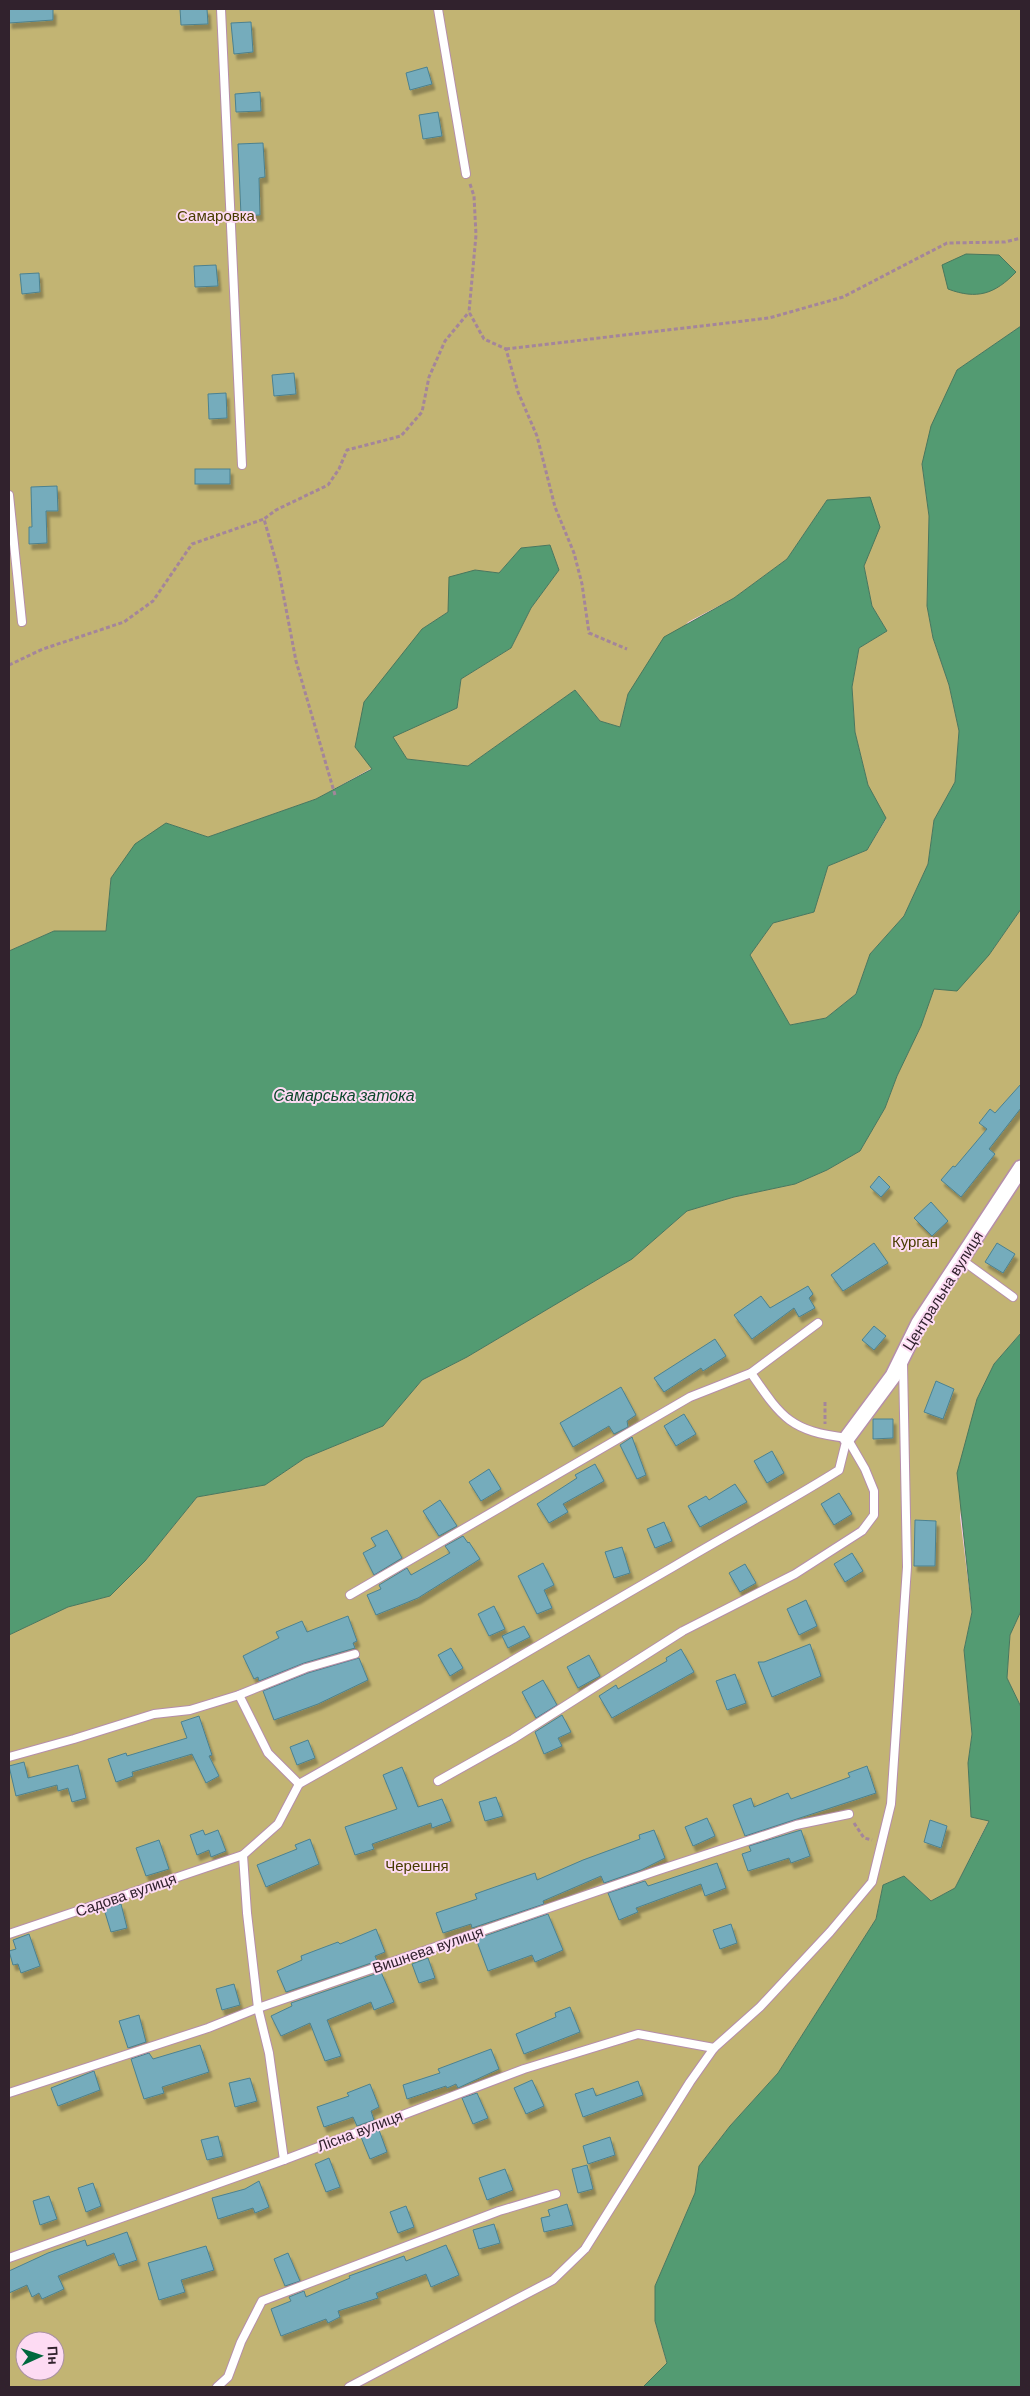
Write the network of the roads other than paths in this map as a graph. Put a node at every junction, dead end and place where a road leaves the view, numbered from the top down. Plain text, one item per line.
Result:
1 (221, 9) edge
2 (438, 9) edge
3 (466, 174) road end
4 (242, 465) dead end
5 (9, 495) edge
6 (22, 622) dead end
7 (1021, 1168) edge
8 (962, 1260) junction
9 (1014, 1297) dead end
10 (818, 1323) dead end
11 (903, 1356) junction
12 (751, 1373) junction
13 (847, 1438) junction
14 (350, 1595) dead end
15 (355, 1654) dead end
16 (239, 1695) junction
17 (9, 1757) edge
18 (438, 1781) dead end
19 (299, 1784) junction
20 (848, 1814) road end
21 (243, 1855) junction
22 (9, 1934) edge
23 (258, 2008) junction
24 (714, 2048) junction
25 (9, 2093) edge
26 (284, 2160) junction
27 (556, 2194) dead end
28 (9, 2258) edge
29 (217, 2387) edge
30 (349, 2387) edge

1 - 4 lane
2 - 3 lane
5 - 6 lane
7 - 8 street, Центральна вулиця
8 - 9 lane
8 - 11 street, Центральна вулиця
10 - 12 lane
11 - 13 street, Центральна вулиця
11 - 24 lane
12 - 13 lane
12 - 14 lane
13 - 18 lane
13 - 19 lane
15 - 16 lane
16 - 17 lane
16 - 19 lane
19 - 21 lane
20 - 23 lane, Вишнева вулиця
21 - 22 lane, Садова вулиця
21 - 23 lane
23 - 25 lane, Вишнева вулиця
23 - 26 lane
24 - 26 lane, Лісна вулиця
24 - 30 lane
26 - 28 lane, Лісна вулиця
27 - 29 lane

